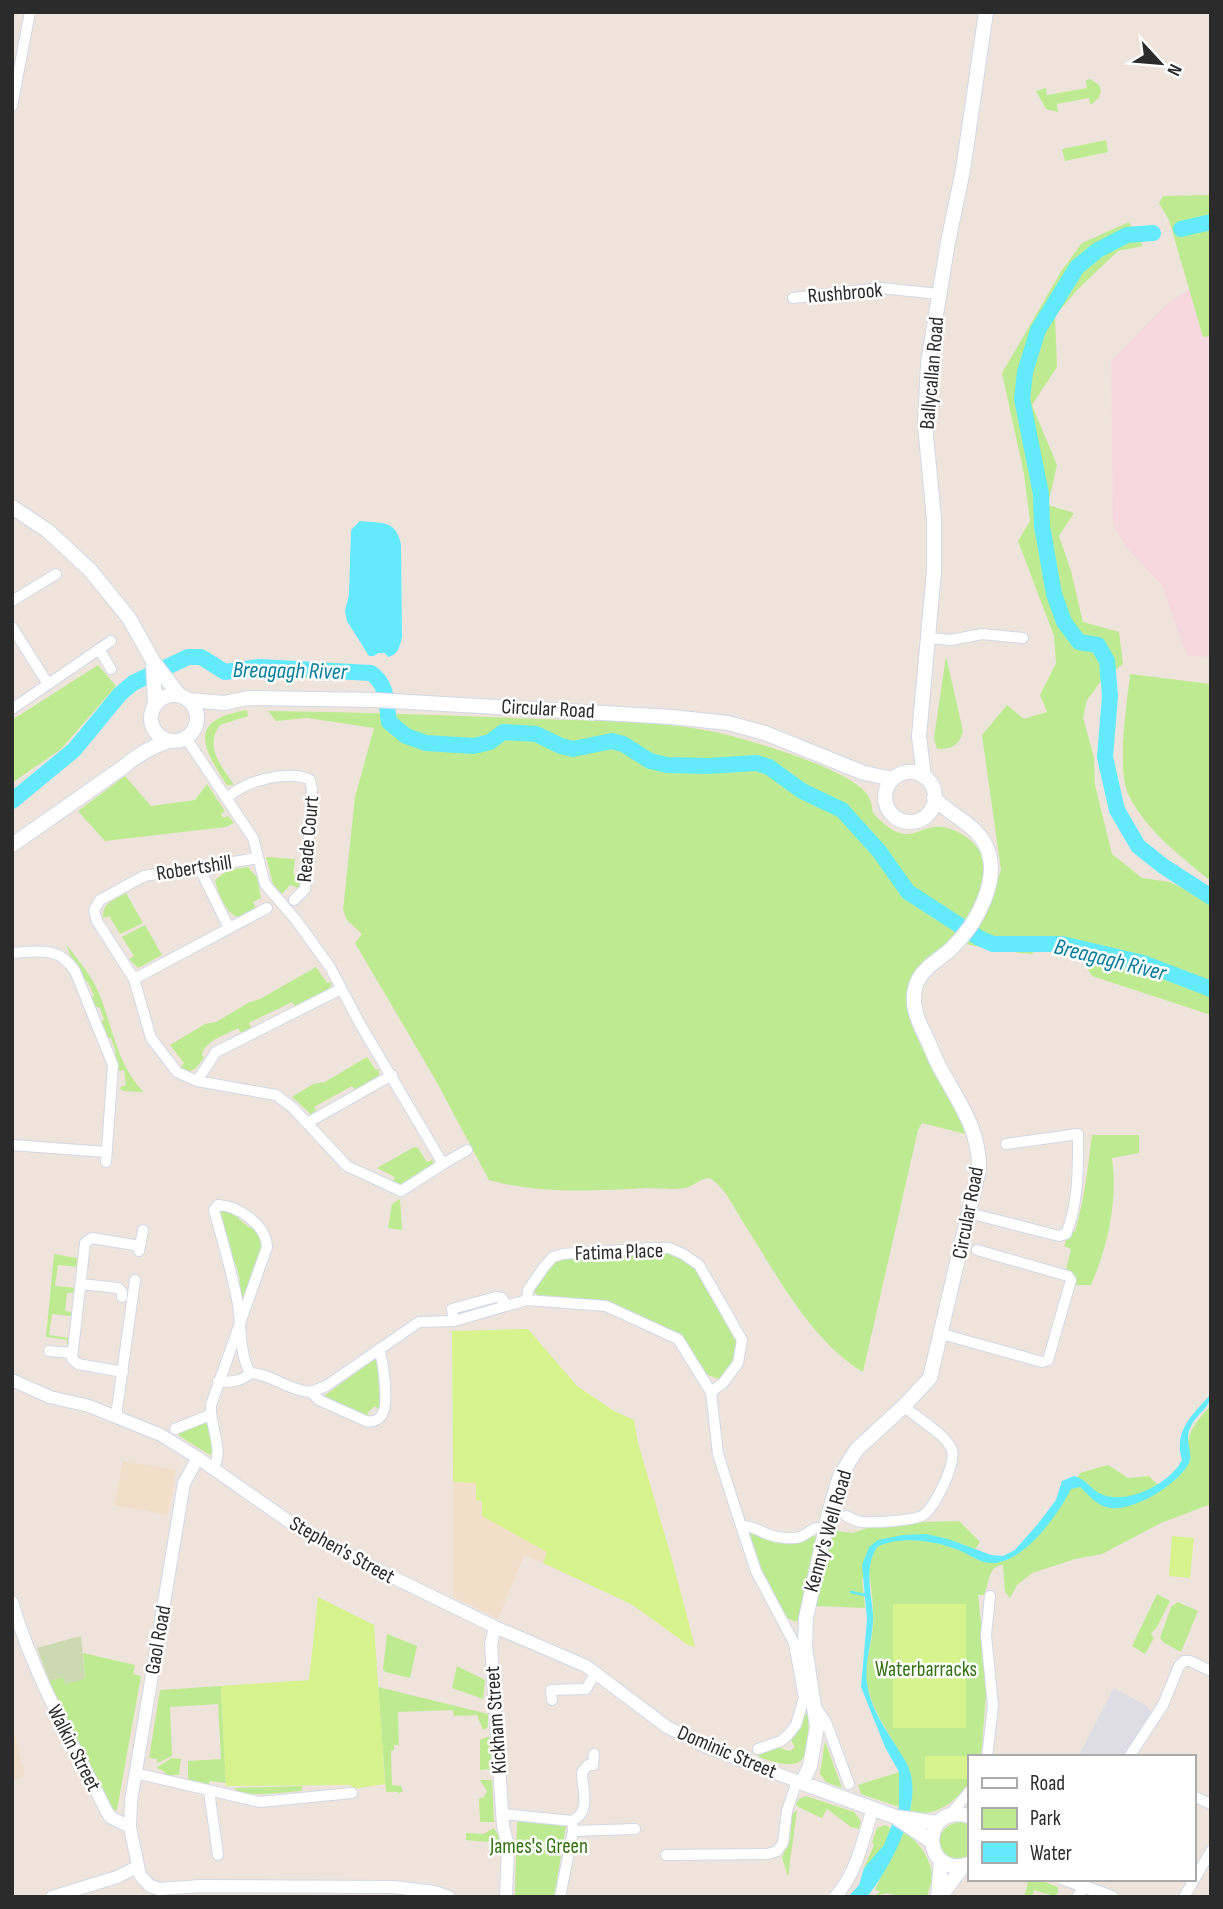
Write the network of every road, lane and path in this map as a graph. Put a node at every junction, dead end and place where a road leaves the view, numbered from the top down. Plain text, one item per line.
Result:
1 (30, 12) edge
2 (986, 12) edge
3 (12, 106) edge
4 (939, 294) junction
5 (793, 298) dead end
6 (12, 507) edge
7 (56, 574) dead end
8 (12, 601) edge
9 (12, 627) edge
10 (928, 638) junction
11 (1023, 638) dead end
12 (111, 641) dead end
13 (99, 649) junction
14 (154, 664) junction
15 (111, 668) dead end
16 (48, 684) junction
17 (180, 693) junction
18 (155, 698) junction
19 (224, 703) junction
20 (12, 709) edge
21 (151, 721) junction
22 (196, 726) junction
23 (919, 736) junction
24 (186, 738) junction
25 (169, 741) junction
26 (137, 755) junction
27 (864, 773) junction
28 (908, 773) junction
29 (923, 777) junction
30 (893, 779) junction
31 (934, 797) junction
32 (226, 798) junction
33 (885, 801) junction
34 (923, 818) junction
35 (973, 828) junction
36 (12, 845) edge
37 (258, 858) junction
38 (198, 867) junction
39 (294, 900) dead end
40 (267, 908) dead end
41 (229, 928) junction
42 (12, 953) edge
43 (134, 979) junction
44 (341, 989) junction
45 (391, 1075) junction
46 (197, 1082) junction
47 (307, 1123) junction
48 (1006, 1144) dead end
49 (12, 1145) edge
50 (467, 1150) dead end
51 (443, 1164) junction
52 (970, 1213) junction
53 (143, 1230) dead end
54 (974, 1264) dead end
55 (135, 1280) dead end
56 (81, 1284) junction
57 (121, 1297) dead end
58 (527, 1300) junction
59 (506, 1306) junction
60 (454, 1321) junction
61 (239, 1329) junction
62 (942, 1334) junction
63 (379, 1349) junction
64 (49, 1351) dead end
65 (72, 1353) junction
66 (123, 1372) junction
67 (250, 1373) junction
68 (12, 1380) edge
69 (218, 1381) junction
70 (923, 1387) joint
71 (311, 1392) junction
72 (711, 1392) junction
73 (904, 1406) junction
74 (210, 1415) junction
75 (116, 1416) junction
76 (175, 1429) dead end
77 (198, 1458) junction
78 (213, 1469) junction
79 (846, 1516) dead end
80 (741, 1526) junction
81 (825, 1529) junction
82 (990, 1596) dead end
83 (12, 1602) edge
84 (495, 1627) junction
85 (1211, 1671) edge
86 (596, 1672) junction
87 (552, 1700) dead end
88 (815, 1706) junction
89 (758, 1749) dead end
90 (594, 1754) dead end
91 (988, 1755) edge
92 (1130, 1755) edge
93 (135, 1773) junction
94 (800, 1782) junction
95 (849, 1784) dead end
96 (209, 1791) junction
97 (352, 1793) dead end
98 (968, 1793) edge
99 (1195, 1797) edge
100 (1211, 1804) edge
101 (873, 1809) junction
102 (502, 1814) junction
103 (951, 1815) junction
104 (968, 1816) edge
105 (938, 1823) junction
106 (912, 1824) junction
107 (573, 1826) junction
108 (130, 1827) junction
109 (635, 1829) dead end
110 (932, 1841) junction
111 (1211, 1852) edge
112 (218, 1855) dead end
113 (667, 1855) dead end
114 (941, 1860) junction
115 (966, 1865) edge
116 (137, 1867) junction
117 (1195, 1879) edge
118 (1067, 1881) edge
119 (1194, 1881) edge
120 (144, 1882) junction
121 (1081, 1892) edge
122 (52, 1897) edge
123 (144, 1897) edge
124 (449, 1897) edge
125 (506, 1897) edge
126 (560, 1897) edge
127 (835, 1897) edge
128 (939, 1897) edge
129 (1112, 1897) edge
130 (1184, 1897) edge

1 - 3 street
2 - 4 main road, Ballycallan Road
4 - 5 street, Rushbrook
4 - 10 main road, Ballycallan Road
6 - 14 main road
7 - 8 street
9 - 16 street
10 - 11 street
10 - 23 main road, Ballycallan Road
12 - 13 street
13 - 15 street
13 - 16 street
14 - 17 main road
14 - 18 main road
16 - 20 street
17 - 18 main road
17 - 19 main road, Circular Road
17 - 22 main road
18 - 21 main road
19 - 22 main road
19 - 27 main road, Circular Road
21 - 25 main road
21 - 26 main road
22 - 24 main road
23 - 28 main road, Ballycallan Road
23 - 29 main road, Ballycallan Road
24 - 25 main road
24 - 32 street, Robertshill
25 - 26 main road
26 - 36 main road
27 - 30 main road, Circular Road
27 - 33 main road
28 - 29 main road
28 - 30 main road
29 - 31 main road, Circular Road
30 - 33 main road
31 - 34 main road
31 - 35 main road, Circular Road
32 - 37 street, Robertshill
32 - 39 street, Reade Court
33 - 34 main road
34 - 35 main road
35 - 52 main road, Circular Road
37 - 38 street, Robertshill
37 - 44 street, Robertshill
38 - 41 street
38 - 43 street, Robertshill
40 - 41 street
41 - 43 street
42 - 49 street
43 - 46 street, Robertshill
44 - 45 street, Robertshill
44 - 46 street
45 - 47 street
45 - 51 street, Robertshill
46 - 47 street, Robertshill
47 - 51 street, Robertshill
48 - 52 street
50 - 51 street, Robertshill
52 - 62 main road, Circular Road
53 - 56 street
54 - 62 street
55 - 66 street
56 - 57 street
56 - 65 street
58 - 59 street
58 - 72 street
58 - 72 street, Fatima Place
59 - 60 street
59 - 60 street
60 - 63 street
61 - 61 street
61 - 67 street
61 - 69 street
62 - 70 main road, Circular Road
63 - 71 street
63 - 71 street
64 - 65 street
65 - 66 street
66 - 75 street
67 - 69 street
67 - 71 street
68 - 75 street, Stephen's Street
69 - 74 street
70 - 73 main road, Kenny's Well Road
72 - 80 street
73 - 79 street
73 - 81 main road, Kenny's Well Road
74 - 76 street
74 - 78 street
75 - 77 street, Stephen's Street
77 - 78 street, Stephen's Street
77 - 93 street, Gaol Road
78 - 84 street, Stephen's Street
80 - 81 street
80 - 89 street
81 - 88 main road, Kenny's Well Road
82 - 91 street
83 - 108 street, Walkin Street
84 - 86 street, Dominic Street
84 - 102 street, Kickham Street
85 - 92 street
86 - 87 street
86 - 94 street, Dominic Street
88 - 94 main road, Kenny's Well Road
88 - 95 street, Kenny's Well Road
90 - 107 street
93 - 96 street
93 - 108 street, Gaol Road
94 - 101 main road, Dominic Street
94 - 113 street
96 - 97 street
96 - 112 street
98 - 103 street
99 - 100 street
101 - 106 main road, Dominic Street
101 - 127 street
102 - 107 street
102 - 125 street, Kickham Street
103 - 104 main road
103 - 105 main road
105 - 106 main road, Dominic Street
105 - 110 main road
106 - 110 main road, Dominic Street
107 - 109 street
107 - 126 street
108 - 116 street
110 - 114 main road
111 - 117 street
114 - 115 main road
114 - 128 main road
115 - 128 main road
116 - 120 street
116 - 122 street
118 - 121 street
119 - 130 street
120 - 123 street
120 - 124 street
121 - 129 street

